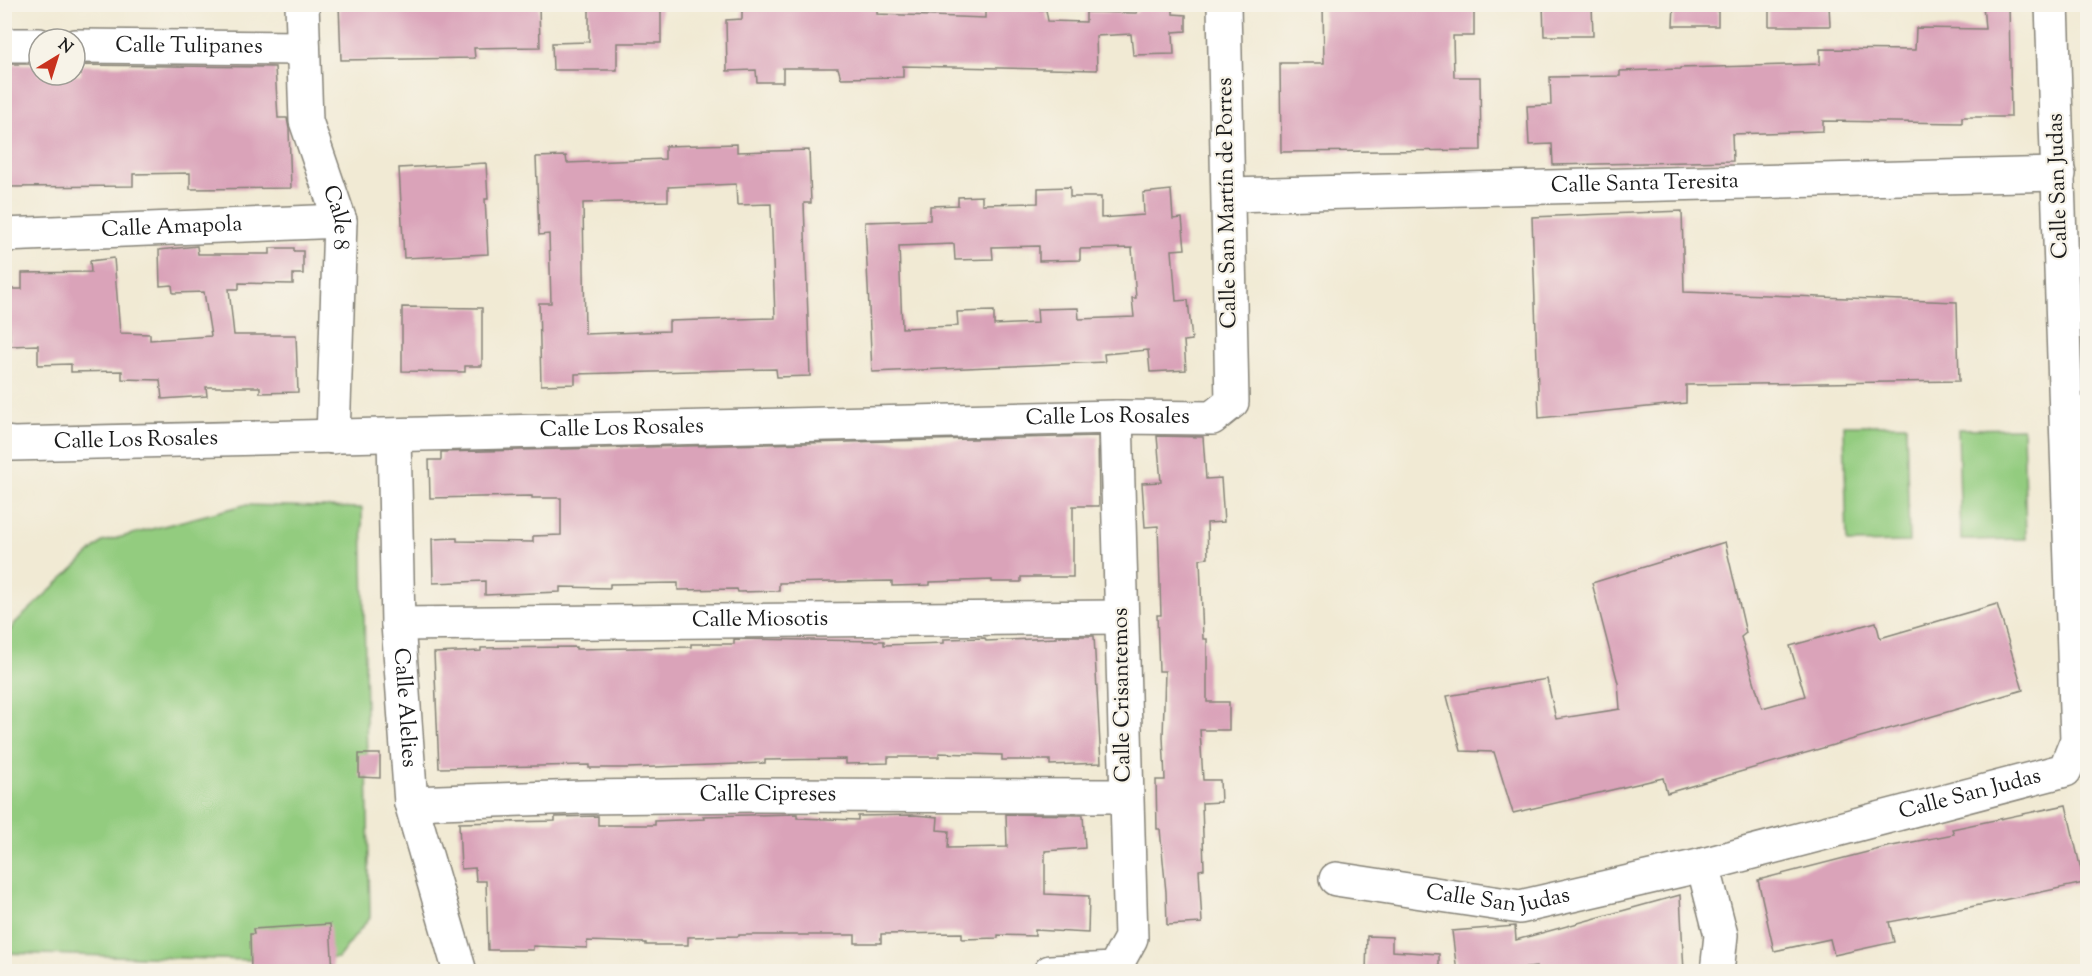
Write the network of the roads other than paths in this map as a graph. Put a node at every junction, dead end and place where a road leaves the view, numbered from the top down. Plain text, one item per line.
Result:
1 (302, 4) edge
2 (1224, 4) edge
3 (2052, 4) edge
4 (4, 45) edge
5 (27, 45) edge
6 (87, 46) edge
7 (303, 48) junction
8 (2059, 174) junction
9 (1229, 195) junction
10 (340, 221) junction
11 (4, 235) edge
12 (1232, 402) joint
13 (2077, 405) edge
14 (1116, 417) junction
15 (394, 436) junction
16 (333, 437) junction
17 (4, 443) edge
18 (2078, 463) edge
19 (1121, 617) junction
20 (398, 624) junction
21 (1126, 796) junction
22 (411, 803) junction
23 (1703, 865) junction
24 (1336, 879) dead end
25 (460, 972) edge
26 (1050, 972) edge
27 (1716, 972) edge

1 - 7 street, Calle 8
2 - 9 street, Calle San Martín de Porres
3 - 8 street, Calle San Judas
4 - 5 street
6 - 7 street, Calle Tulipanes
7 - 10 street, Calle 8
8 - 9 street, Calle Santa Teresita
8 - 13 street, Calle San Judas
9 - 12 street, Calle San Martín de Porres
10 - 11 street, Calle Amapola
10 - 16 street, Calle 8
12 - 14 street, Calle Los Rosales
13 - 18 street, Calle San Judas
14 - 15 street, Calle Los Rosales
14 - 19 street, Calle Crisantemos
15 - 16 street, Calle Los Rosales
15 - 20 street, Calle Alelies
16 - 17 street, Calle Los Rosales
18 - 23 street, Calle San Judas
19 - 20 street, Calle Miosotis
19 - 21 street, Calle Crisantemos
20 - 22 street, Calle Alelies
21 - 22 street, Calle Cipreses
21 - 26 street, Calle Crisantemos
22 - 25 street, Calle Alelies
23 - 24 street, Calle San Judas
23 - 27 street

